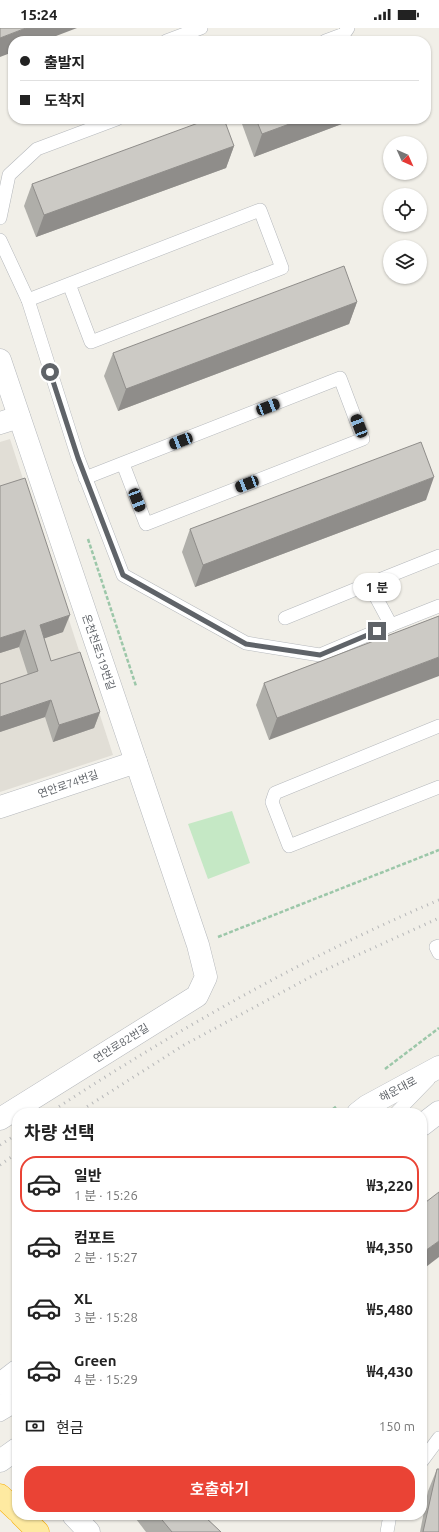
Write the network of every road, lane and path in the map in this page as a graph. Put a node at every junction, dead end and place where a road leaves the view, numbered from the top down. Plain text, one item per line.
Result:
1 (201, 28) edge
2 (348, 28) edge
3 (179, 36) edge
4 (339, 36) edge
5 (104, 124) edge
6 (0, 218) edge
7 (0, 240) edge
8 (69, 284) junction
9 (28, 300) junction
10 (0, 360) edge
11 (10, 420) edge
12 (123, 464) junction
13 (85, 478) junction
14 (87, 536) dead end
15 (439, 556) edge
16 (439, 606) edge
17 (285, 618) dead end
18 (391, 625) junction
19 (136, 687) dead end
20 (439, 726) edge
21 (136, 762) junction
22 (439, 787) edge
23 (0, 807) edge
24 (439, 850) edge
25 (215, 929) dead end
26 (218, 937) junction
27 (198, 945) junction
28 (439, 946) edge
29 (439, 953) edge
30 (439, 1068) edge
31 (18, 1108) edge
32 (364, 1108) edge
33 (401, 1108) edge
34 (12, 1112) edge
35 (439, 1112) edge
36 (0, 1119) edge
37 (427, 1121) edge
38 (12, 1375) edge
39 (0, 1384) edge
40 (12, 1395) edge
41 (0, 1403) edge
42 (12, 1408) edge
43 (0, 1415) edge
44 (439, 1438) edge
45 (427, 1454) edge
46 (0, 1495) edge
47 (12, 1506) edge
48 (26, 1520) edge
49 (78, 1520) edge
50 (389, 1520) edge
51 (38, 1532) edge
52 (89, 1532) edge
53 (387, 1532) edge

1 - 3 lane
2 - 4 lane
5 - 6 lane
7 - 9 lane
8 - 8 lane
8 - 9 lane
9 - 13 lane
10 - 11 street, 온천천로519번길
11 - 21 street, 온천천로519번길
12 - 12 lane
12 - 13 lane
13 - 18 lane
14 - 19 path
15 - 17 lane
15 - 18 lane
16 - 18 lane
20 - 22 lane
21 - 23 street, 연안로74번길
21 - 27 street, 온천천로519번길
24 - 26 path
25 - 26 path
26 - 27 path
27 - 31 street, 연안로82번길
28 - 29 lane
30 - 32 street, 해운대로
30 - 33 lane
34 - 36 street, 연안로82번길
35 - 37 street
38 - 39 street
40 - 41 lane
42 - 43 lane
44 - 45 lane
46 - 47 highway
48 - 51 highway
49 - 52 street
50 - 53 lane

